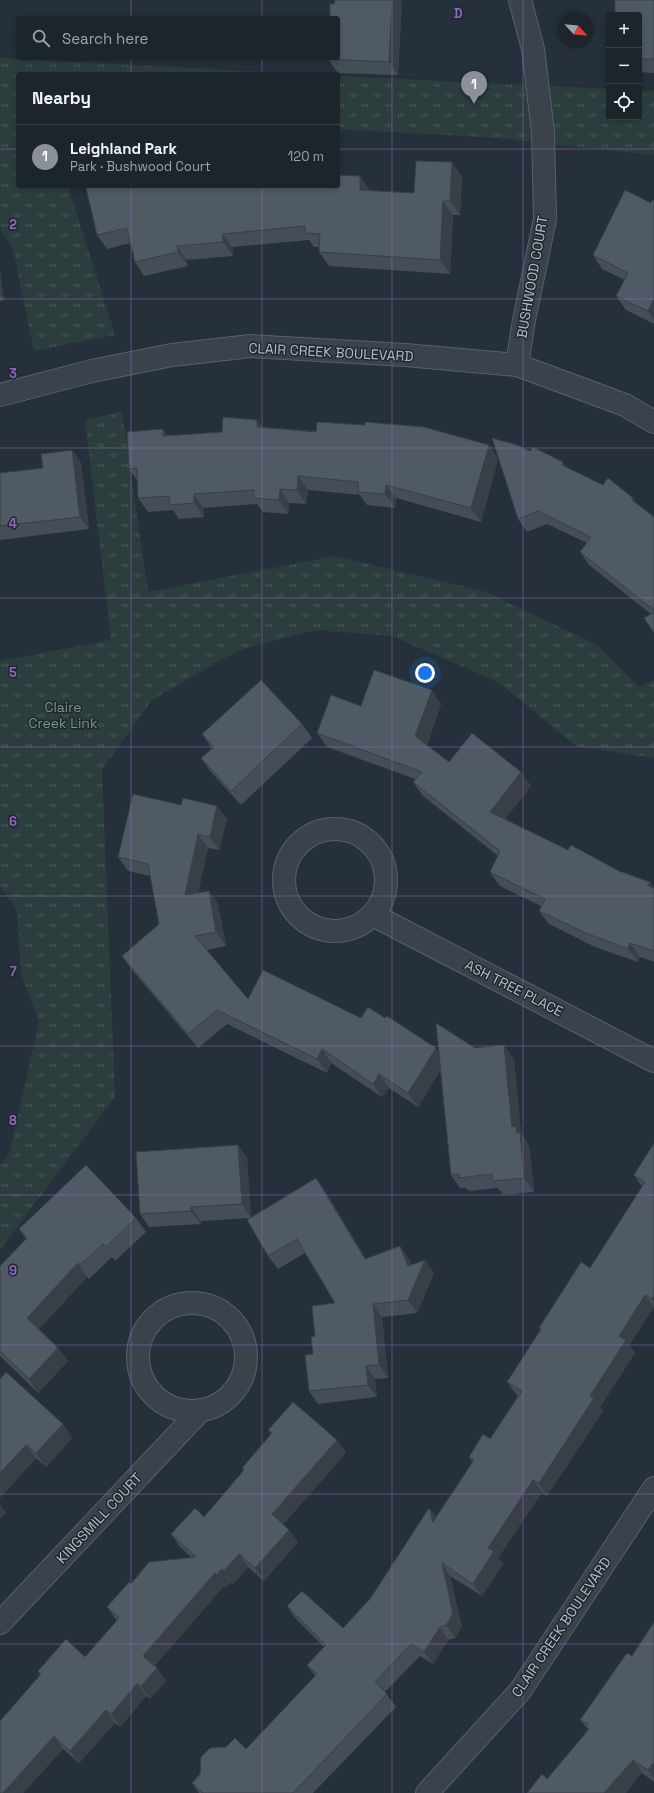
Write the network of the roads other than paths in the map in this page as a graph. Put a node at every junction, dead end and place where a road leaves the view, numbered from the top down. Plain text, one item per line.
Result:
1 (520, 0) edge
2 (517, 365) junction
3 (0, 395) edge
4 (654, 422) edge
5 (373, 915) junction
6 (654, 1061) edge
7 (198, 1412) junction
8 (654, 1488) edge
9 (0, 1624) edge
10 (427, 1793) edge

1 - 2 street, BUSHWOOD COURT
2 - 3 street, CLAIR CREEK BOULEVARD
2 - 4 street, CLAIR CREEK BOULEVARD
5 - 5 street
5 - 6 street, ASH TREE PLACE
7 - 7 street, KINGSMILL COURT
7 - 9 street, KINGSMILL COURT
8 - 10 street, CLAIR CREEK BOULEVARD

